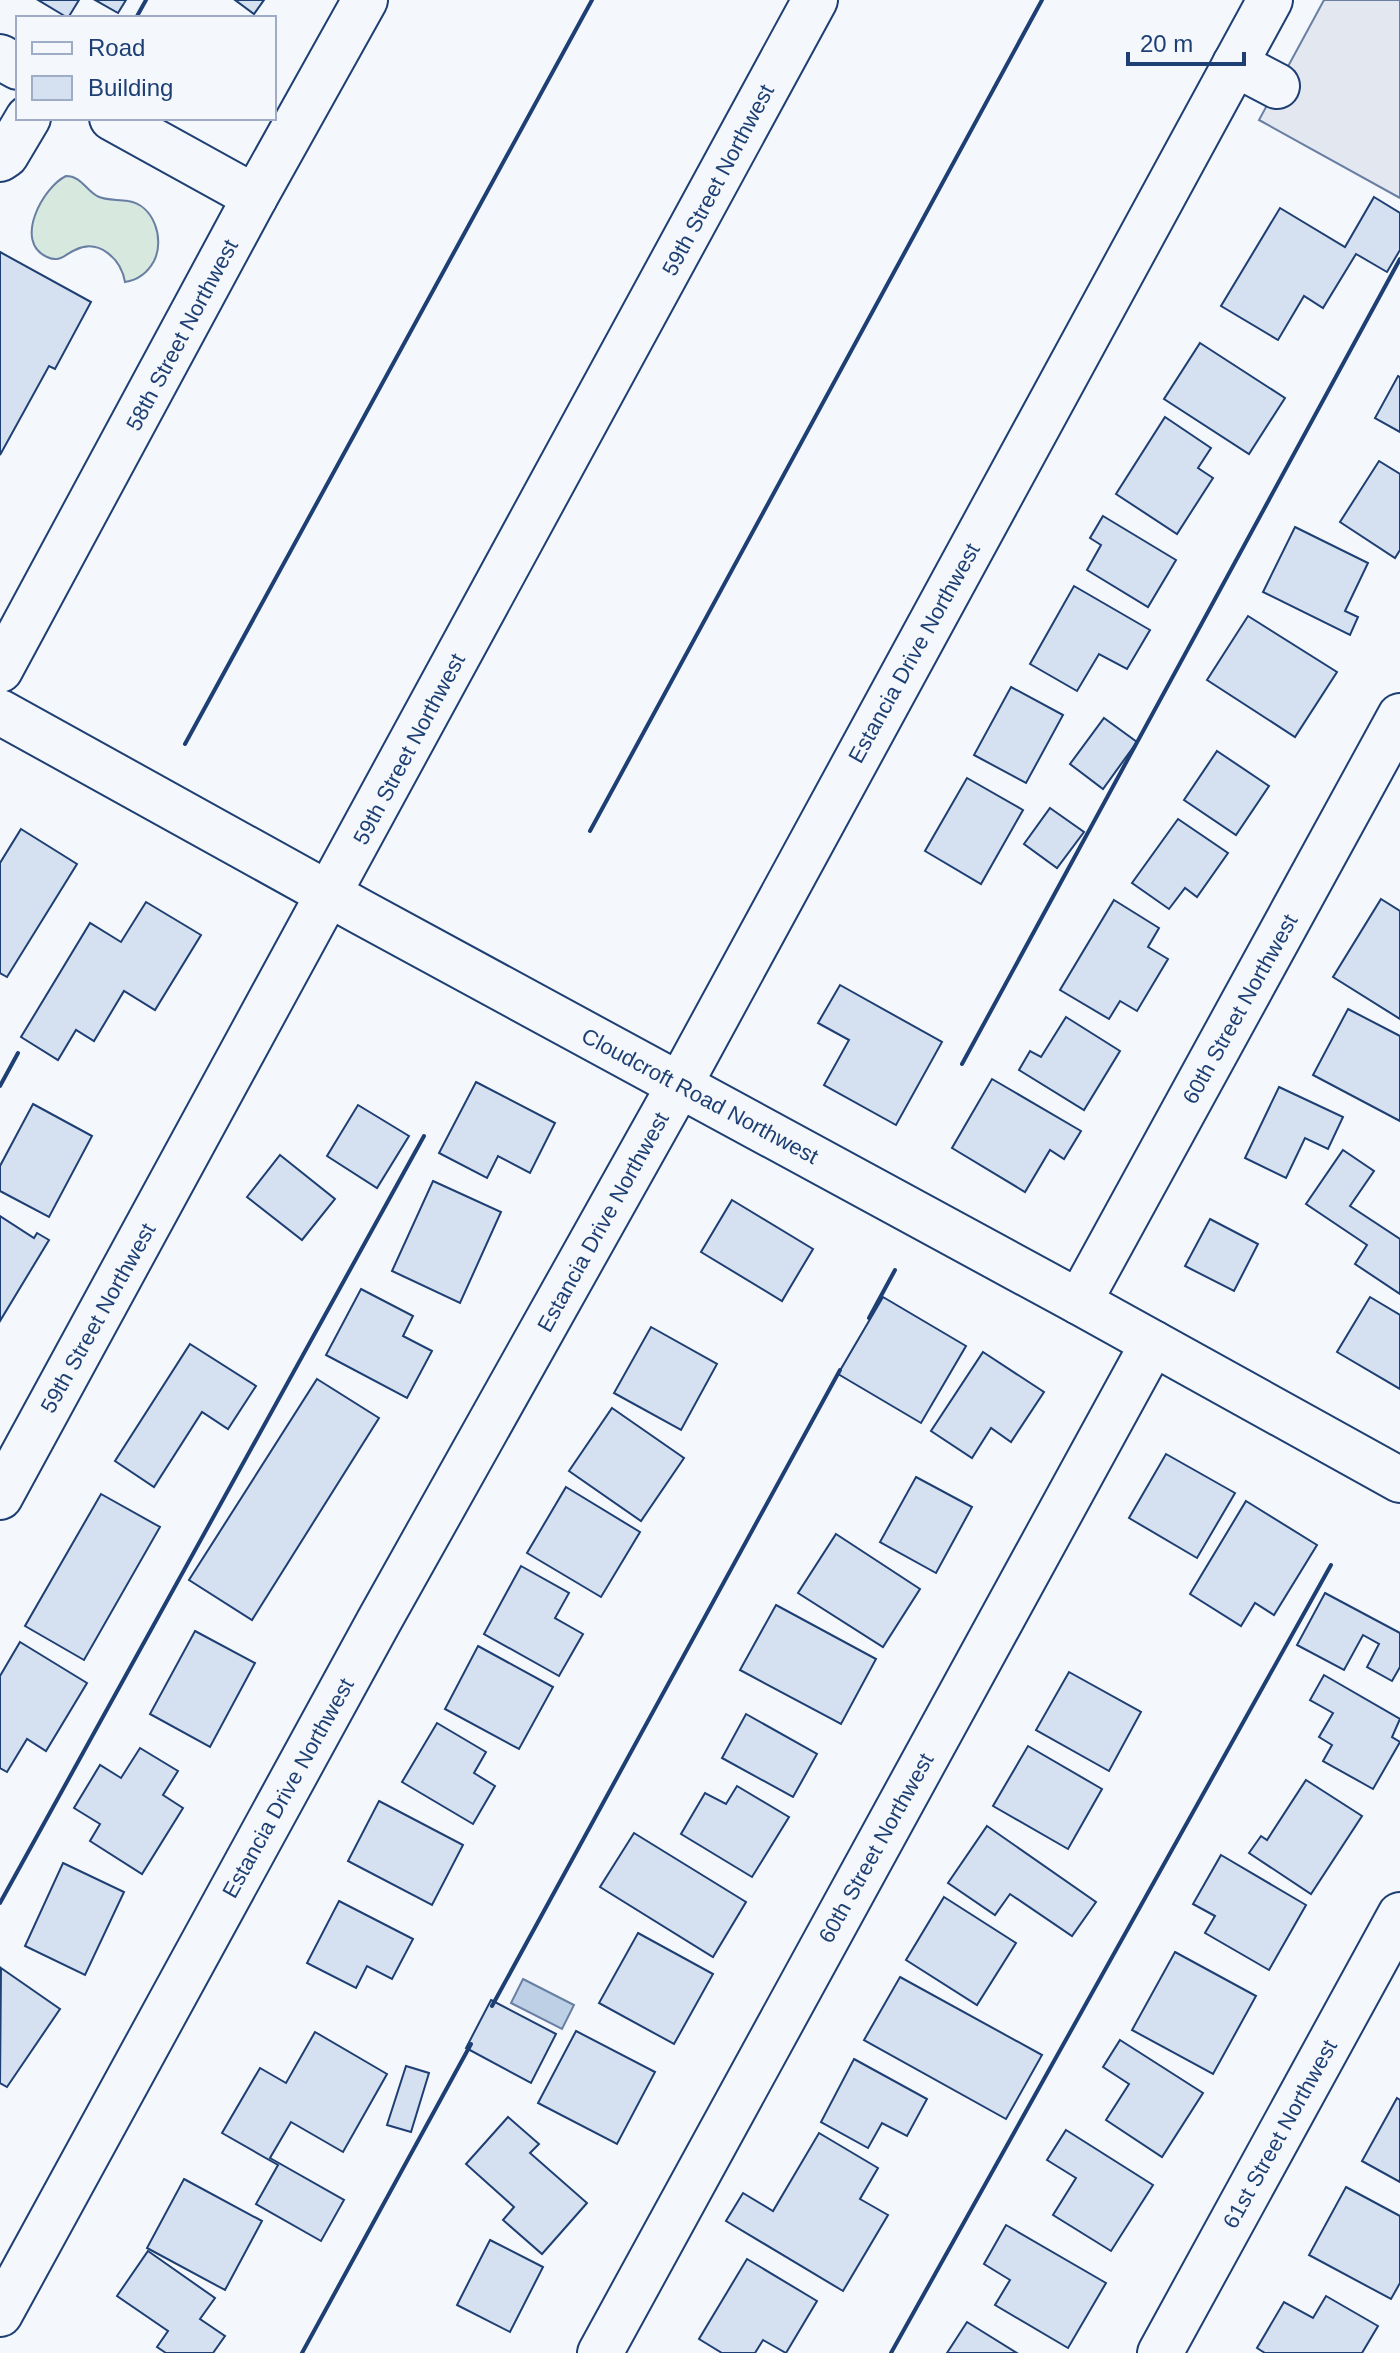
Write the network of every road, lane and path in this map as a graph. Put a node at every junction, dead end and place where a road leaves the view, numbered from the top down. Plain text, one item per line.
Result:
1 (365, 0) edge
2 (815, 0) edge
3 (1270, 0) edge
4 (1235, 64) junction
5 (1277, 86) dead end
6 (27, 120) edge
7 (116, 120) edge
8 (0, 159) edge
9 (255, 197) junction
10 (0, 670) edge
11 (0, 712) edge
12 (1400, 716) edge
13 (330, 894) junction
14 (680, 1084) junction
15 (1079, 1302) junction
16 (1153, 1343) junction
17 (1400, 1480) edge
18 (0, 1497) edge
19 (1400, 1915) edge
20 (0, 2314) edge
21 (600, 2353) edge
22 (1160, 2353) edge

1 - 9 street, 58th Street Northwest
2 - 13 street, 59th Street Northwest
3 - 4 street, Estancia Drive Northwest
4 - 5 street
4 - 14 street, Estancia Drive Northwest
6 - 8 street
7 - 9 street
9 - 10 street, 58th Street Northwest
11 - 13 street, Cloudcroft Road Northwest
12 - 15 street, 60th Street Northwest
13 - 14 street, Cloudcroft Road Northwest
13 - 18 street, 59th Street Northwest
14 - 15 street, Cloudcroft Road Northwest
14 - 20 street, Estancia Drive Northwest
15 - 16 street, Cloudcroft Road Northwest
16 - 17 street, Cloudcroft Road Northwest
16 - 21 street, 60th Street Northwest
19 - 22 street, 61st Street Northwest

